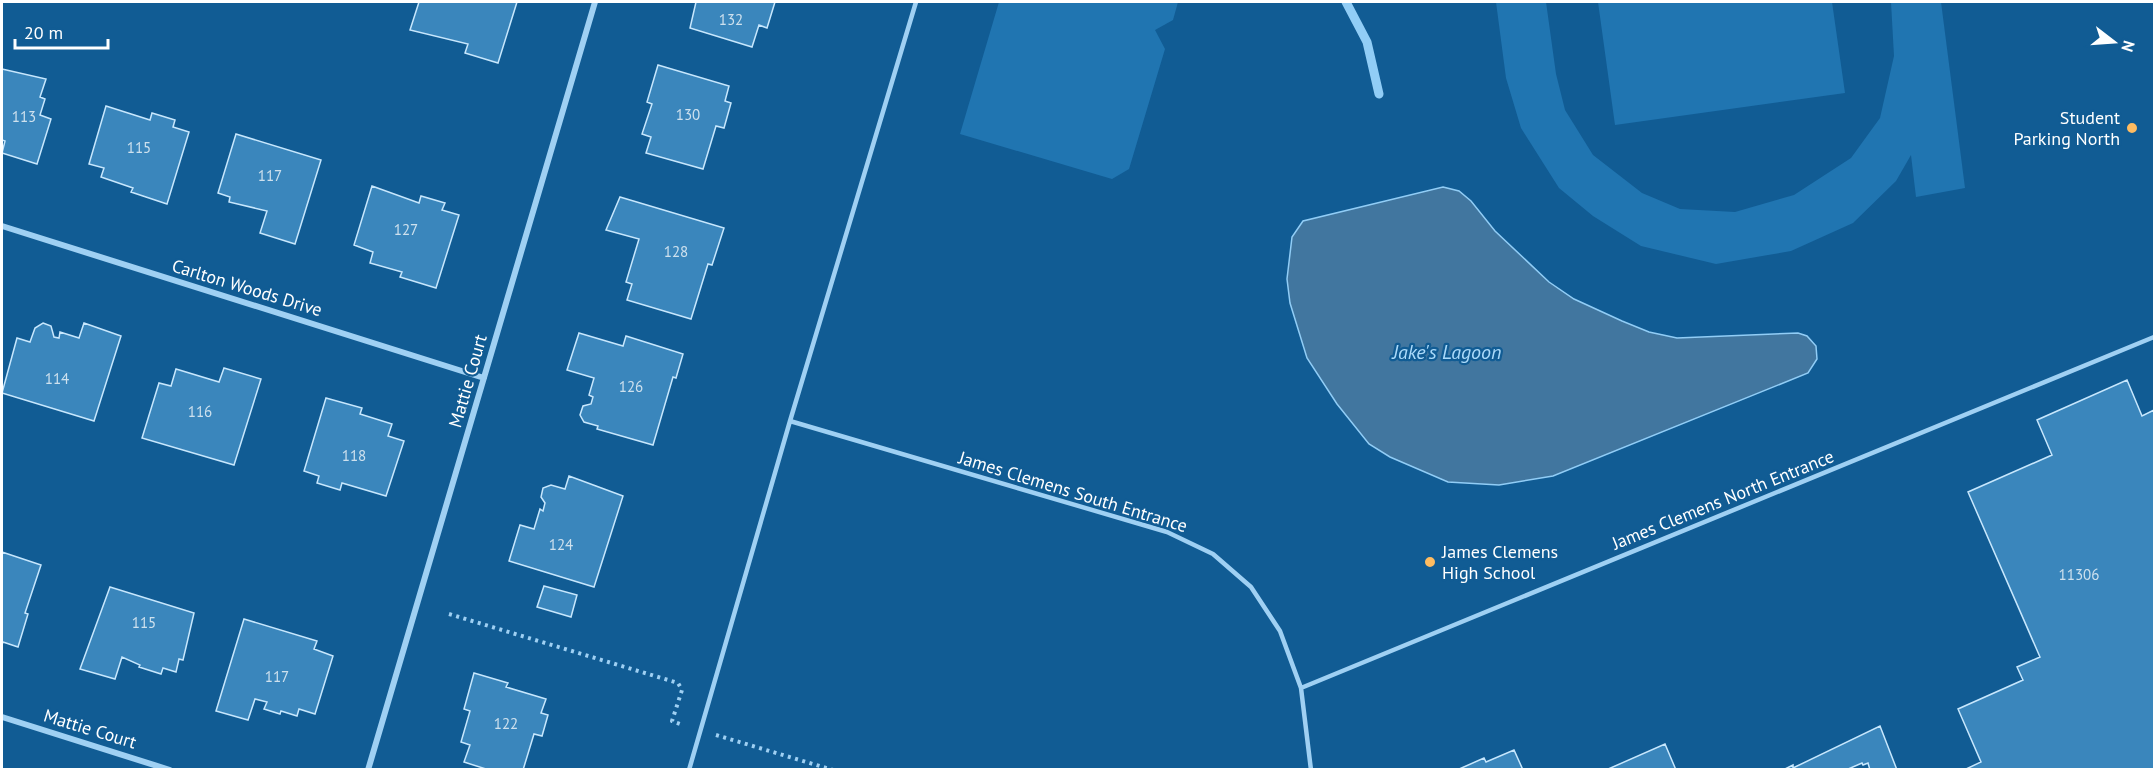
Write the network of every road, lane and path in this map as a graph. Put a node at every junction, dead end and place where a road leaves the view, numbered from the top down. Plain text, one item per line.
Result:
1 (595, 2) edge
2 (916, 2) edge
3 (2, 226) edge
4 (2154, 337) edge
5 (484, 378) junction
6 (790, 421) junction
7 (449, 614) dead end
8 (1301, 688) junction
9 (2, 717) edge
10 (684, 725) dead end
11 (715, 735) dead end
12 (170, 770) edge
13 (368, 770) edge
14 (689, 770) edge
15 (833, 770) edge
16 (1311, 770) edge

1 - 5 street, Mattie Court
2 - 6 lane
3 - 5 street, Carlton Woods Drive
4 - 8 lane, James Clemens North Entrance
5 - 13 street, Mattie Court
6 - 8 lane, James Clemens South Entrance
6 - 14 lane
7 - 10 path
8 - 16 lane, James Clemens South Entrance
9 - 12 street, Mattie Court
11 - 15 path

